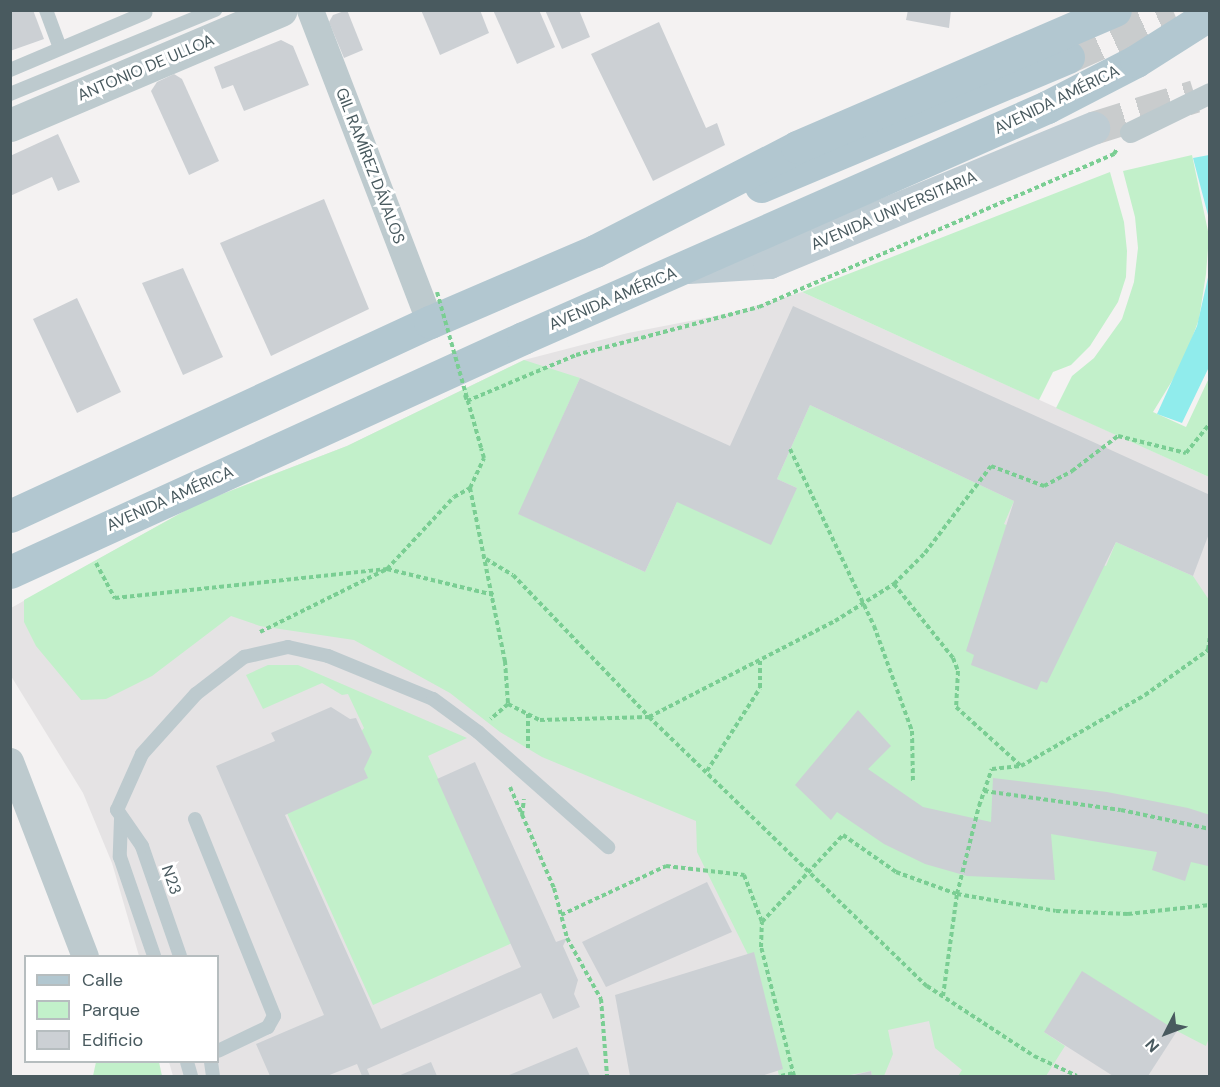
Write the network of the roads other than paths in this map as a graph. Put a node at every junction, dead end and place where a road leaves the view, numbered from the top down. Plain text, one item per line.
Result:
1 (46, 10) edge
2 (215, 10) edge
3 (281, 10) edge
4 (310, 10) edge
5 (1115, 10) edge
6 (145, 13) dead end
7 (1209, 14) edge
8 (60, 48) junction
9 (1068, 57) tunnel mouth
10 (10, 70) edge
11 (1209, 92) edge
12 (10, 94) edge
13 (10, 124) edge
14 (1093, 128) tunnel mouth
15 (1130, 132) dead end
16 (595, 251) junction
17 (688, 267) junction
18 (433, 307) junction
19 (10, 516) edge
20 (10, 572) edge
21 (10, 761) edge
22 (121, 819) junction
23 (195, 819) dead end
24 (608, 847) dead end
25 (84, 955) edge
26 (153, 955) edge
27 (179, 955) edge
28 (219, 1051) edge

1 - 8 lane
2 - 12 lane
3 - 13 street, ANTONIO DE ULLOA
4 - 18 street, GIL RAMÍREZ DÁVALOS
5 - 16 main road
6 - 8 lane
7 - 17 main road, AVENIDA AMÉRICA
8 - 10 lane
9 - 16 main road
11 - 15 street
14 - 17 main road, AVENIDA UNIVERSITARIA
16 - 18 main road
17 - 20 main road, AVENIDA AMÉRICA
18 - 19 main road
21 - 25 street
22 - 24 lane
22 - 26 lane
22 - 27 lane, N23
23 - 28 lane

